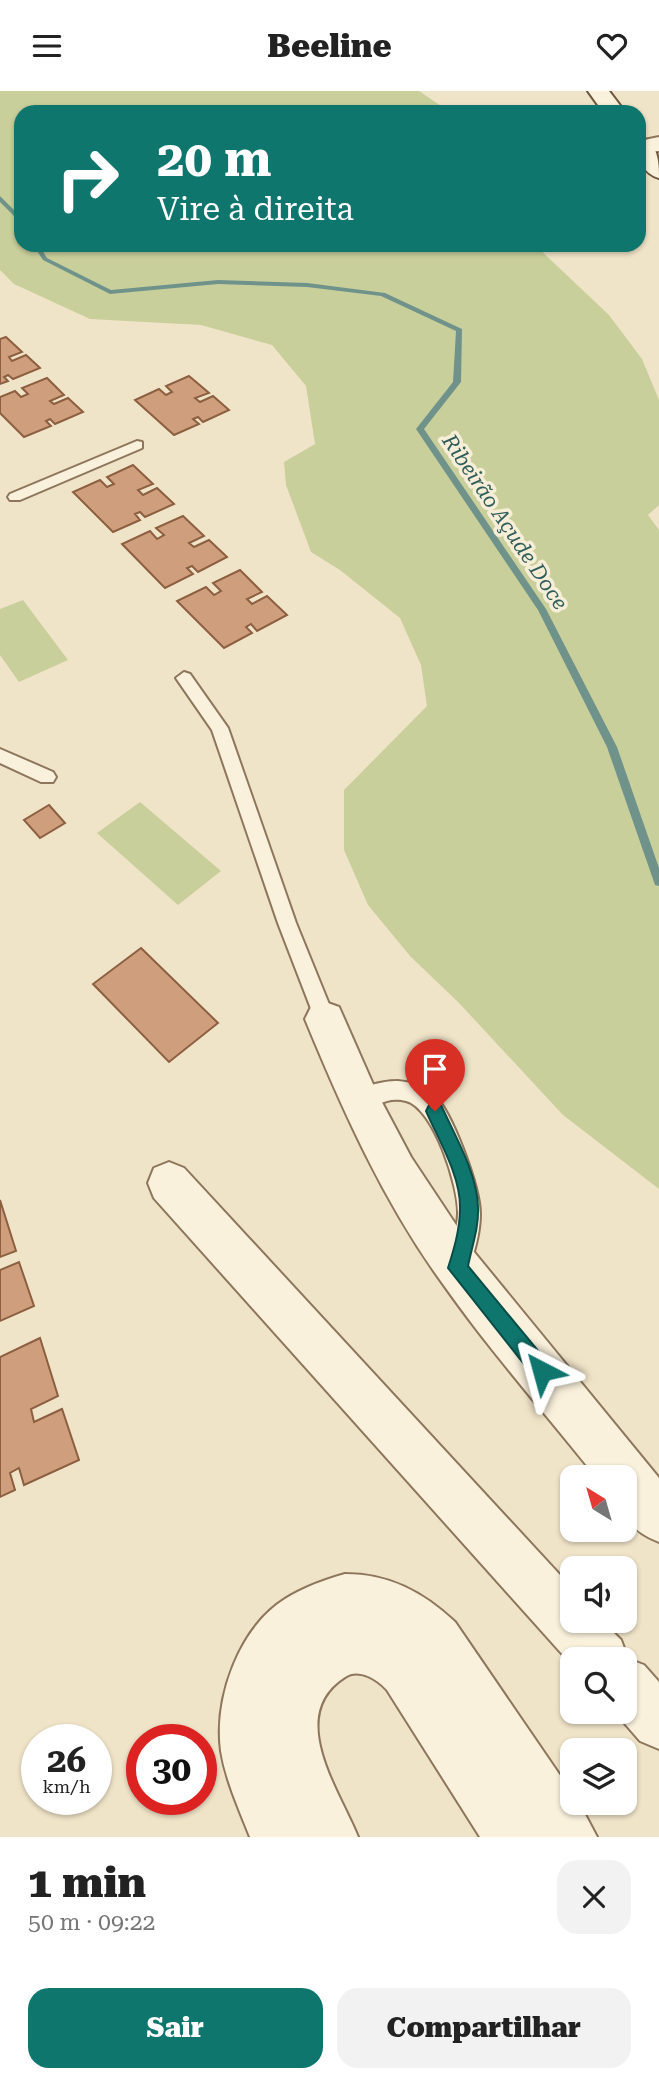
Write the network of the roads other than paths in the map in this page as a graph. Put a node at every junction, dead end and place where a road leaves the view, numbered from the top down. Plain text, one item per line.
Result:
1 (598, 91) edge
2 (609, 105) edge
3 (646, 145) edge
4 (659, 171) edge
5 (137, 445) dead end
6 (15, 498) dead end
7 (184, 678) dead end
8 (0, 756) edge
9 (47, 777) dead end
10 (325, 1019) joint
11 (360, 1102) junction
12 (169, 1183) dead end
13 (458, 1268) junction
14 (659, 1517) edge
15 (591, 1647) edge
16 (637, 1697) edge
17 (659, 1722) edge
18 (279, 1837) edge
19 (330, 1837) edge
20 (512, 1837) edge
21 (569, 1837) edge

1 - 2 street
3 - 4 street
5 - 6 lane
7 - 10 lane
8 - 9 lane
10 - 11 street
11 - 13 street
11 - 13 lane
12 - 15 street
13 - 14 street
16 - 17 street
18 - 21 street
19 - 20 street

